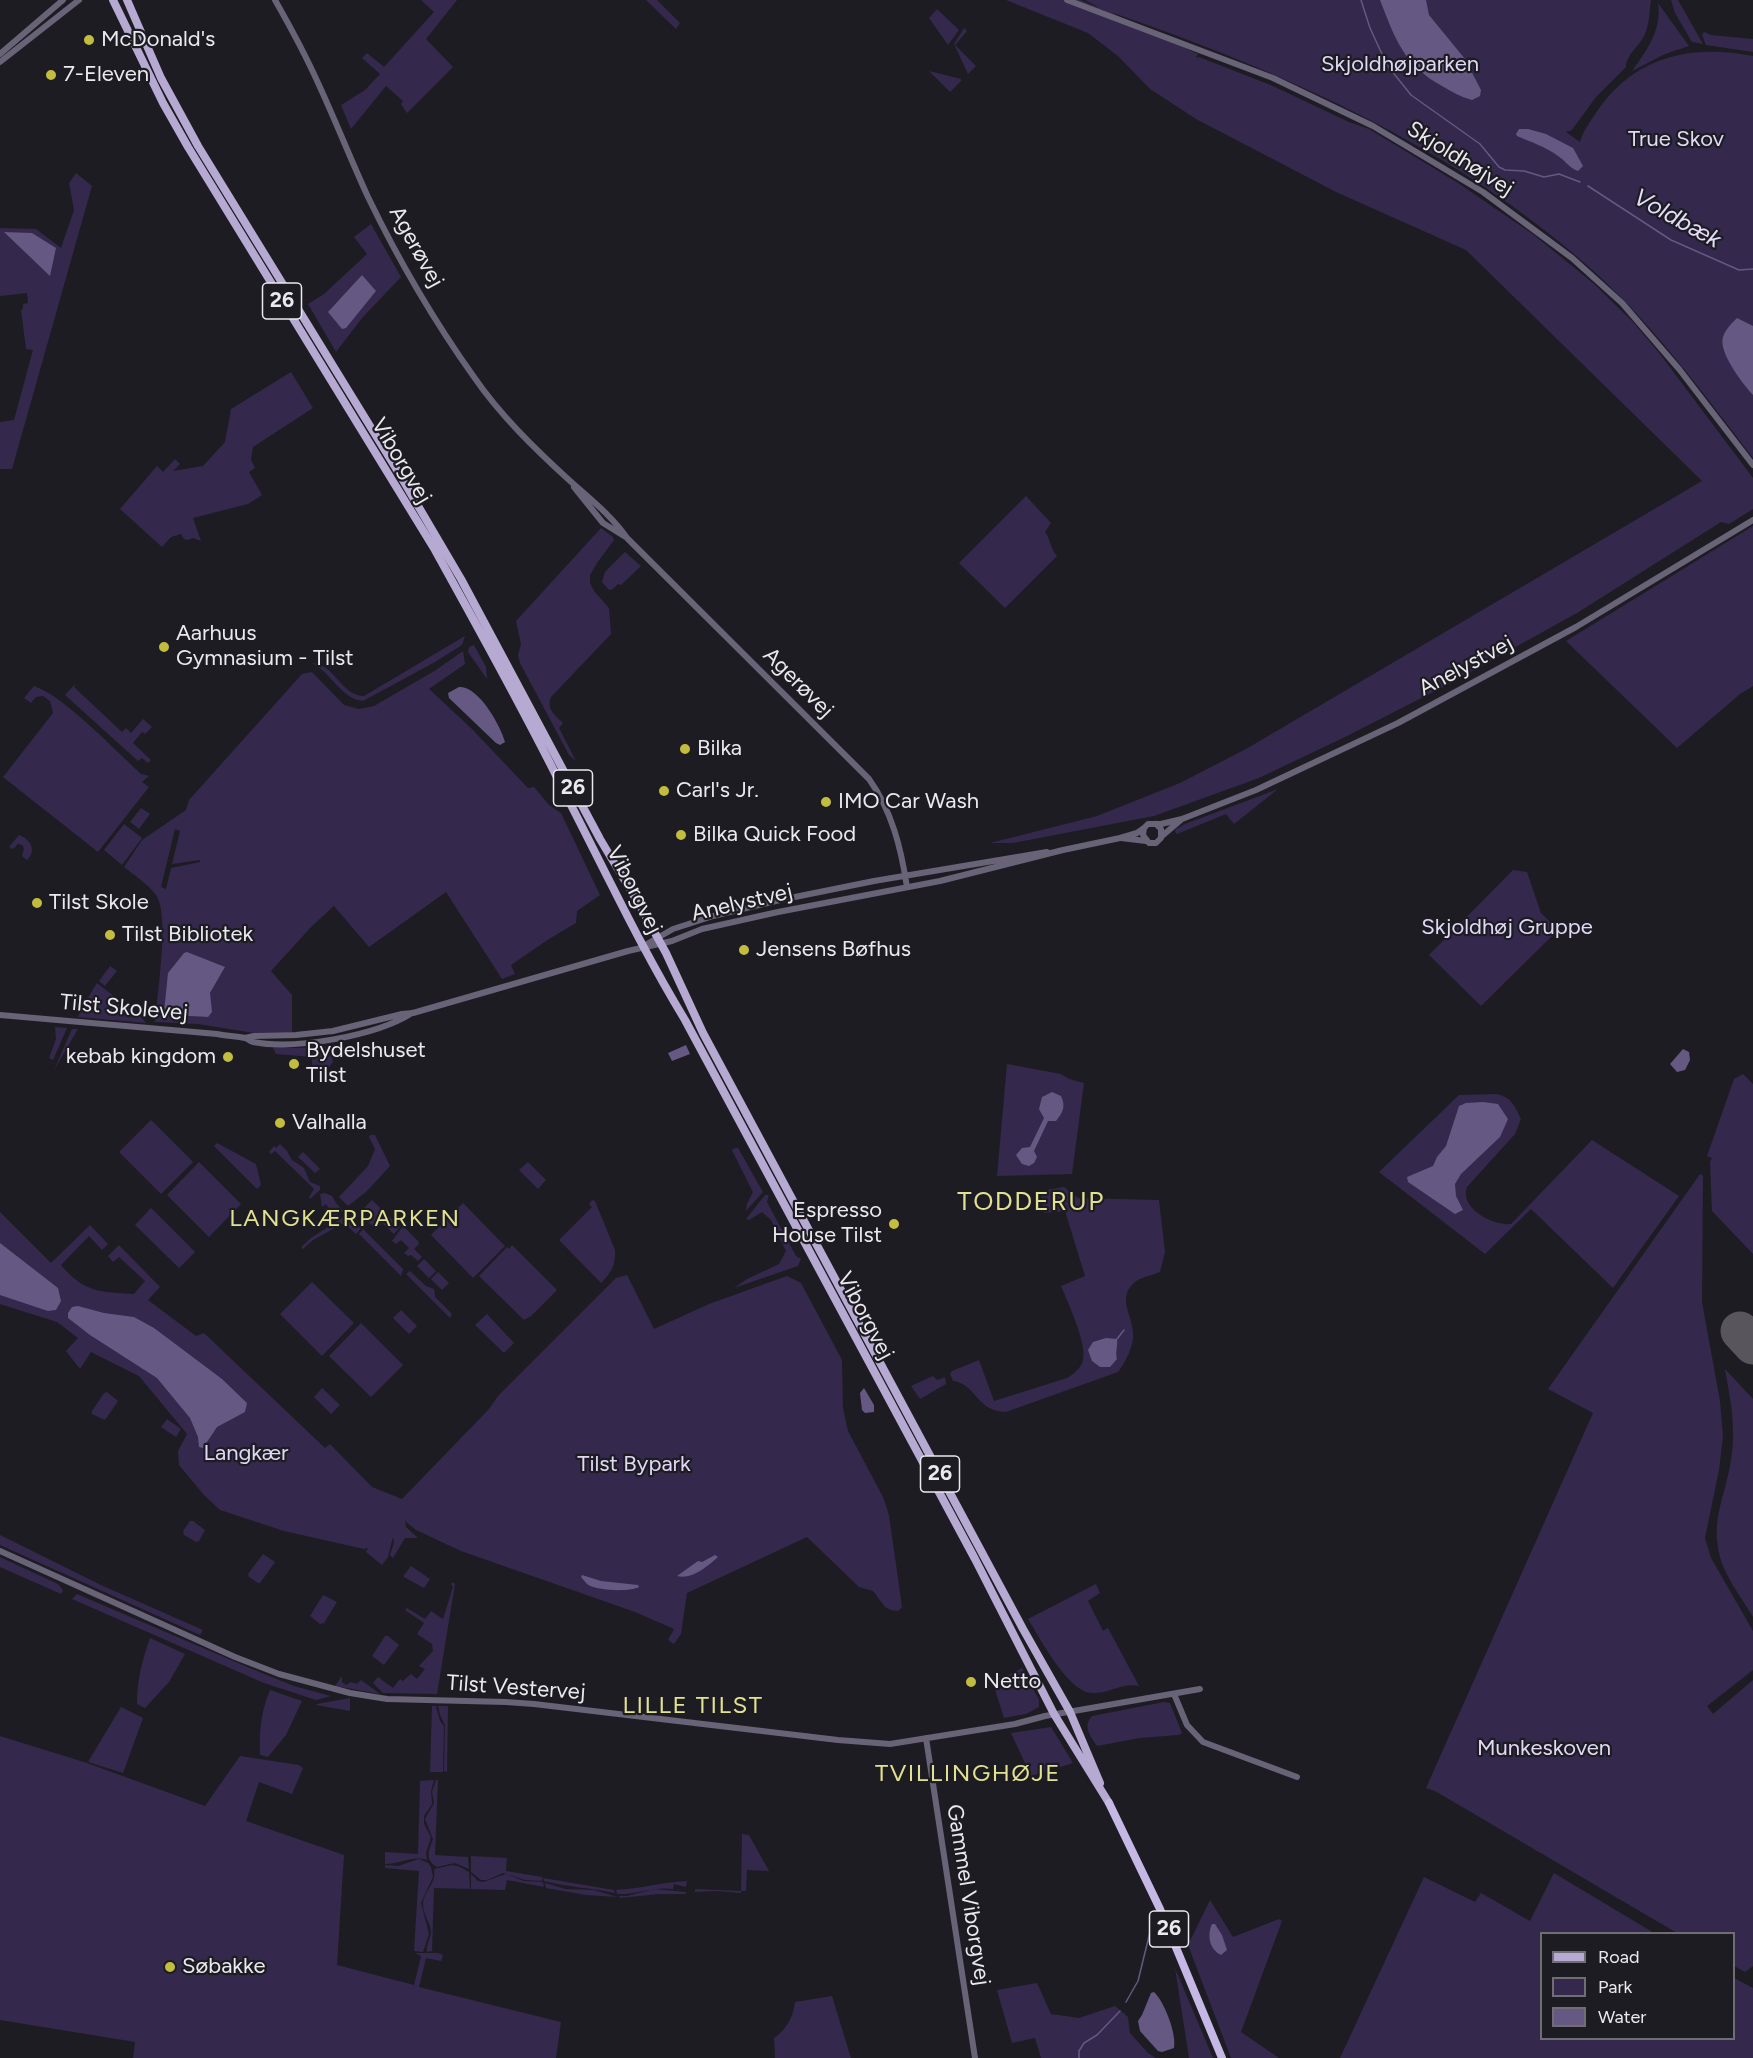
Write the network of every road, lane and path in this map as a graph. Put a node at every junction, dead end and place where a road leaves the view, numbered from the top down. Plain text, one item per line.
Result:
1 (63, 0) edge
2 (79, 0) edge
3 (113, 0) edge
4 (127, 0) edge
5 (275, 0) edge
6 (1067, 0) edge
7 (0, 54) edge
8 (0, 62) edge
9 (1753, 465) edge
10 (1753, 520) edge
11 (1182, 819) junction
12 (1156, 824) junction
13 (1144, 828) junction
14 (1162, 836) junction
15 (1120, 838) junction
16 (1146, 842) junction
17 (1063, 850) junction
18 (905, 876) junction
19 (907, 887) junction
20 (659, 940) junction
21 (643, 947) junction
22 (0, 1015) edge
23 (0, 1551) edge
24 (1200, 1689) dead end
25 (1174, 1694) junction
26 (1070, 1712) junction
27 (1054, 1714) junction
28 (926, 1738) junction
29 (1297, 1777) dead end
30 (1109, 1803) junction
31 (975, 2058) edge
32 (1222, 2058) edge

1 - 7 street
2 - 8 street
3 - 21 main road, Viborgvej / 26
4 - 20 main road, Viborgvej / 26
5 - 18 street, Agerøvej
6 - 9 street, Skjoldhøjvej
10 - 11 street, Anelystvej
11 - 12 street, Anelystvej
11 - 14 street, Anelystvej
12 - 13 street
12 - 14 street
13 - 15 street, Anelystvej
13 - 16 street
14 - 16 street
15 - 16 street, Anelystvej
15 - 17 street, Anelystvej
17 - 18 street, Anelystvej
17 - 19 street, Anelystvej
18 - 19 street, Agerøvej
18 - 20 street, Anelystvej
19 - 20 street, Anelystvej
20 - 21 street, Anelystvej
20 - 26 main road, Viborgvej / 26
21 - 22 street, Tilst Skolevej
21 - 27 main road, Viborgvej / 26
23 - 28 street, Tilst Vestervej
24 - 25 street, Tilst Vestervej
25 - 26 street, Tilst Vestervej
25 - 29 street
26 - 27 street, Tilst Vestervej
26 - 30 main road, Viborgvej / 26
27 - 28 street, Tilst Vestervej
27 - 30 main road, Viborgvej / 26
28 - 31 street, Gammel Viborgvej
30 - 32 highway, Viborgvej / 26

